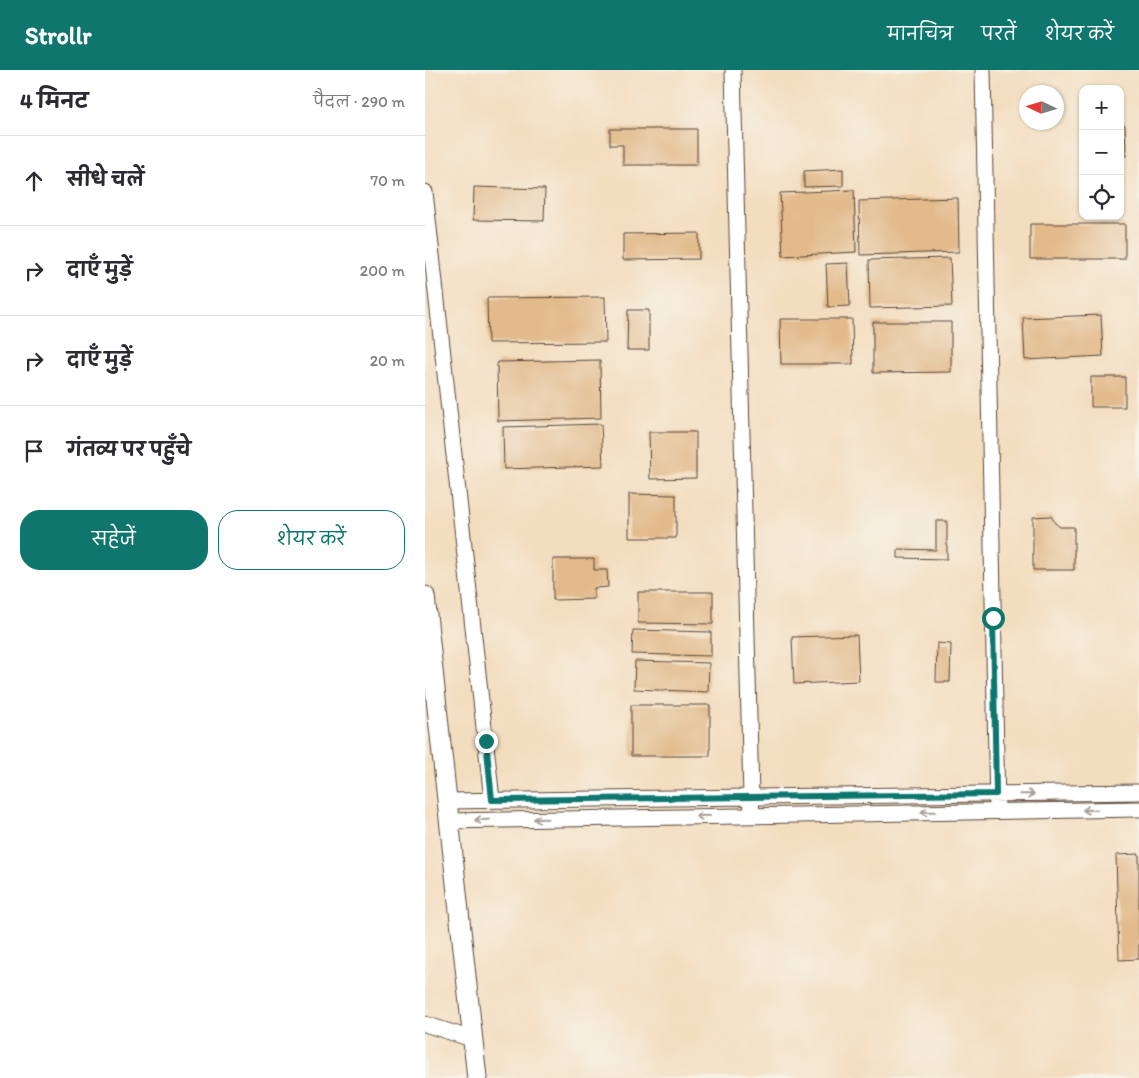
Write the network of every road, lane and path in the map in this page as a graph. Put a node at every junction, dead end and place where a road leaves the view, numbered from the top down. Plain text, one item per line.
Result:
1 (733, 70) edge
2 (983, 70) edge
3 (425, 192) edge
4 (425, 596) edge
5 (1139, 792) edge
6 (996, 794) junction
7 (751, 797) junction
8 (492, 800) junction
9 (447, 801) junction
10 (1139, 809) edge
11 (997, 811) junction
12 (752, 815) junction
13 (449, 821) junction
14 (425, 1024) edge
15 (472, 1039) junction
16 (477, 1078) edge

1 - 7 street
2 - 6 street
3 - 8 street
4 - 9 street
6 -> 5 street
6 - 7 street
6 - 11 street
7 - 8 street
7 - 12 street
8 - 9 street
9 - 13 street
10 -> 11 street
11 -> 12 street
12 -> 13 street
13 - 15 street
14 - 15 street
15 - 16 street

